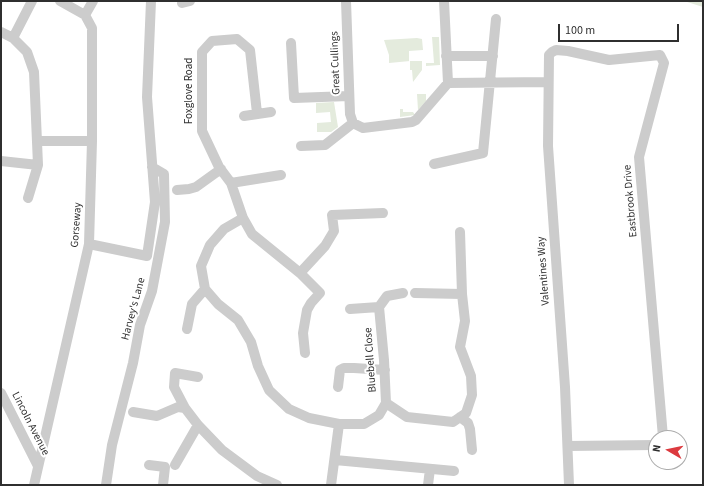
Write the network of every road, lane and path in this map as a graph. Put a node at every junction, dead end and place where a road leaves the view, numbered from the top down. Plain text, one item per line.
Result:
1 (32, 1) edge
2 (60, 1) edge
3 (93, 1) edge
4 (151, 1) edge
5 (346, 1) edge
6 (444, 1) edge
7 (85, 15) junction
8 (496, 19) dead end
9 (1, 32) edge
10 (13, 38) junction
11 (291, 43) dead end
12 (549, 55) joint
13 (446, 56) junction
14 (493, 56) junction
15 (490, 82) junction
16 (548, 82) junction
17 (448, 83) junction
18 (349, 96) junction
19 (271, 112) dead end
20 (256, 113) junction
21 (244, 116) dead end
22 (353, 123) junction
23 (37, 141) junction
24 (92, 141) junction
25 (302, 146) dead end
26 (1, 161) edge
27 (434, 164) dead end
28 (38, 165) junction
29 (152, 167) junction
30 (221, 170) junction
31 (281, 175) dead end
32 (231, 183) junction
33 (178, 190) dead end
34 (28, 198) dead end
35 (383, 213) dead end
36 (243, 218) junction
37 (460, 232) dead end
38 (89, 244) junction
39 (300, 273) junction
40 (206, 289) junction
41 (415, 293) dead end
42 (403, 294) dead end
43 (462, 294) junction
44 (378, 307) junction
45 (350, 309) dead end
46 (187, 329) dead end
47 (305, 353) dead end
48 (385, 370) junction
49 (198, 377) dead end
50 (338, 387) dead end
51 (1, 392) edge
52 (386, 402) junction
53 (185, 408) junction
54 (133, 412) dead end
55 (460, 417) junction
56 (339, 424) junction
57 (198, 425) junction
58 (663, 430) edge
59 (648, 445) edge
60 (568, 446) junction
61 (472, 450) dead end
62 (335, 460) junction
63 (149, 465) dead end
64 (175, 465) dead end
65 (38, 466) junction
66 (430, 469) junction
67 (454, 471) dead end
68 (254, 481) edge
69 (34, 485) edge
70 (106, 485) edge
71 (163, 485) edge
72 (277, 485) edge
73 (331, 485) edge
74 (428, 485) edge
75 (569, 485) edge

1 - 10 street
2 - 7 street
3 - 7 street
4 - 29 street
5 - 18 street, Great Cullings
6 - 13 street
7 - 24 street, Gorseway
8 - 14 street
9 - 10 street
10 - 23 street
11 - 18 street
12 - 16 street, Valentines Way
12 - 58 street, Eastbrook Drive
13 - 14 street
13 - 17 street
14 - 15 street
15 - 16 street
15 - 17 street
15 - 27 street
16 - 60 street, Valentines Way
17 - 22 street
18 - 22 street, Great Cullings
19 - 20 street
20 - 21 street
20 - 30 street, Foxglove Road
22 - 25 street
23 - 24 street
23 - 28 street
24 - 38 street, Gorseway
26 - 28 street
28 - 34 street
29 - 38 street
29 - 70 street, Harvey's Lane
30 - 32 street, Foxglove Road
30 - 33 street
31 - 32 street
32 - 36 street, Foxglove Road
35 - 39 street
36 - 39 street, Foxglove Road
36 - 40 street
37 - 43 street
38 - 65 street, Gorseway
39 - 47 street, Foxglove Road
40 - 46 street
40 - 56 street, Bluebell Close
41 - 43 street
42 - 44 street
43 - 55 street
44 - 45 street
44 - 48 street, Bluebell Close
48 - 50 street
48 - 52 street, Bluebell Close
49 - 53 street
51 - 65 street, Lincoln Avenue
52 - 55 street
52 - 56 street, Bluebell Close
53 - 54 street
53 - 57 street
55 - 61 street
56 - 62 street
57 - 64 street
57 - 68 street
59 - 60 street
60 - 75 street, Valentines Way
62 - 66 street
62 - 73 street
63 - 71 street
65 - 69 street, Gorseway
66 - 67 street
66 - 74 street
68 - 72 street

